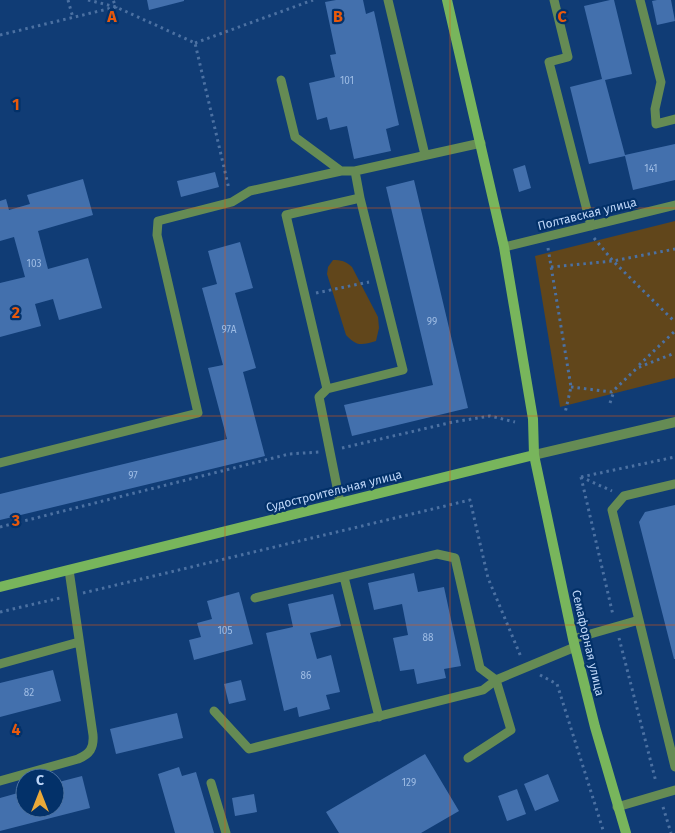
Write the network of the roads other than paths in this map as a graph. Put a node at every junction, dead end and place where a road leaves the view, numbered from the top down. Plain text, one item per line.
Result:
1 (388, 0) edge
2 (446, 0) edge
3 (554, 0) edge
4 (640, 0) edge
5 (280, 80) dead end
6 (675, 119) edge
7 (481, 143) junction
8 (425, 155) junction
9 (341, 171) junction
10 (355, 171) junction
11 (360, 198) junction
12 (675, 205) edge
13 (589, 227) junction
14 (504, 247) junction
15 (327, 389) junction
16 (675, 422) edge
17 (534, 456) junction
18 (0, 463) edge
19 (675, 484) edge
20 (340, 502) junction
21 (69, 570) junction
22 (344, 577) junction
23 (0, 586) edge
24 (255, 598) dead end
25 (639, 620) junction
26 (79, 642) junction
27 (574, 643) junction
28 (0, 664) edge
29 (496, 680) junction
30 (214, 711) dead end
31 (379, 717) junction
32 (468, 758) dead end
33 (675, 767) edge
34 (0, 780) edge
35 (211, 783) dead end
36 (675, 790) edge
37 (617, 806) junction
38 (226, 833) edge
39 (626, 833) edge

1 - 8 lane
2 - 7 main road, Семафорная улица
3 - 13 lane
4 - 6 lane
5 - 9 lane
7 - 8 lane
7 - 14 main road, Семафорная улица
8 - 10 lane
9 - 10 lane
9 - 18 lane
10 - 11 lane
11 - 15 lane
11 - 15 lane
12 - 13 lane, Полтавская улица
13 - 14 lane, Полтавская улица
14 - 17 main road, Семафорная улица
15 - 20 lane
16 - 17 street, Судостроительная улица
17 - 20 main road, Судостроительная улица
17 - 27 main road, Семафорная улица
19 - 25 lane
20 - 21 main road, Судостроительная улица
21 - 23 main road, Судостроительная улица
21 - 26 lane
22 - 24 lane
22 - 29 lane
22 - 31 lane
25 - 27 lane
25 - 33 lane
26 - 28 lane
26 - 34 lane
27 - 29 lane
27 - 37 main road, Семафорная улица
29 - 31 lane
29 - 32 lane
30 - 31 lane
35 - 38 lane
36 - 37 lane
37 - 39 main road, Семафорная улица

